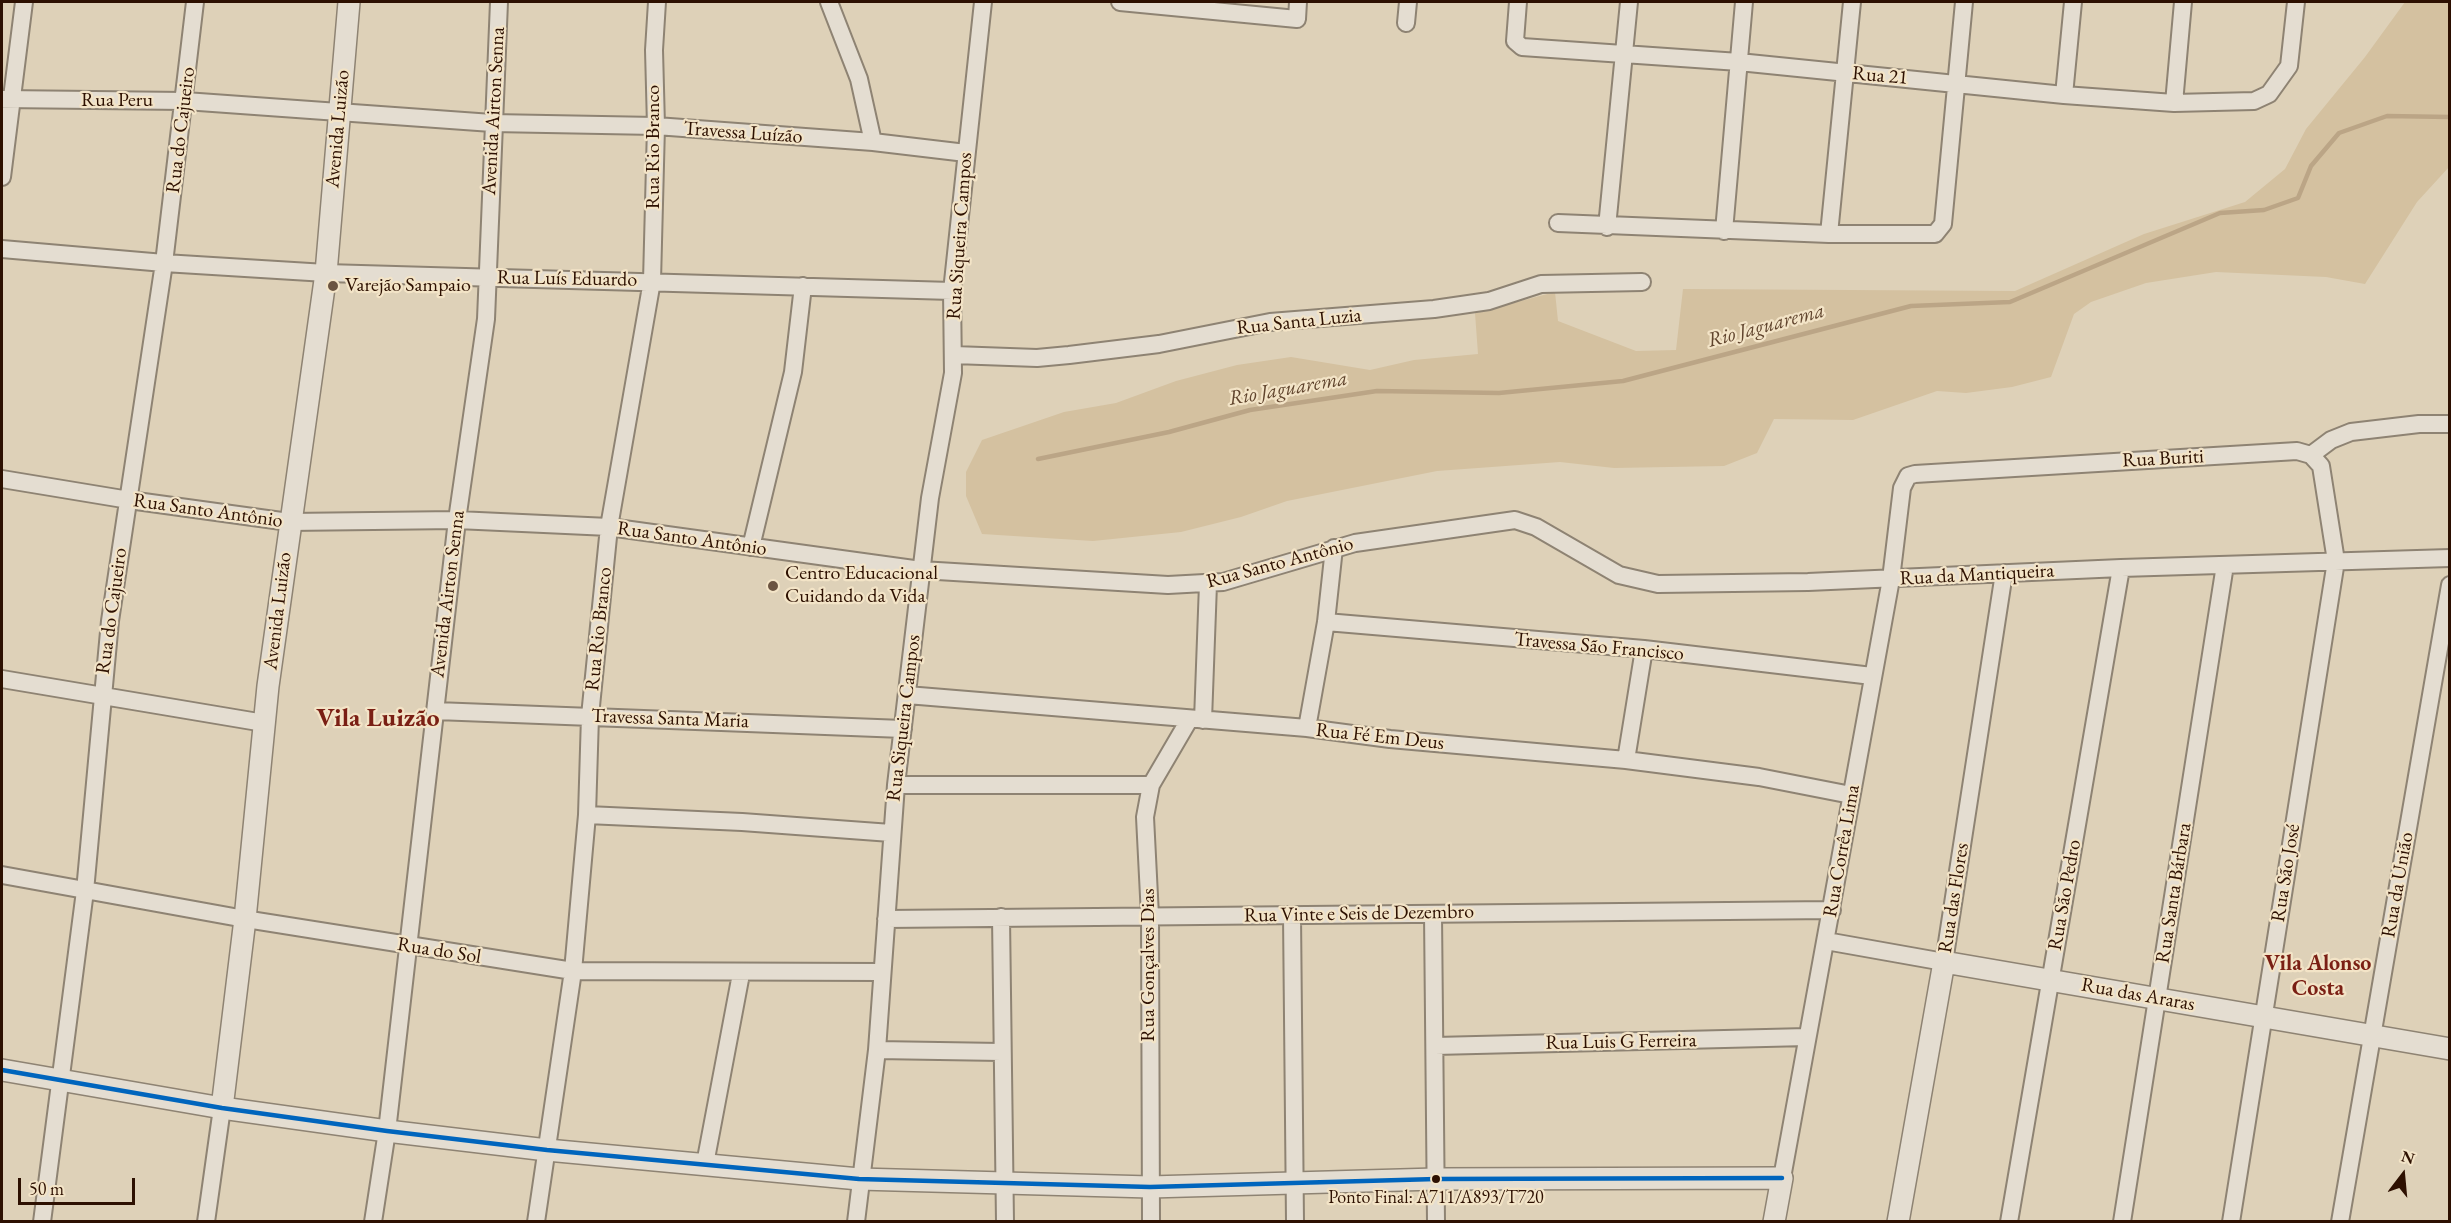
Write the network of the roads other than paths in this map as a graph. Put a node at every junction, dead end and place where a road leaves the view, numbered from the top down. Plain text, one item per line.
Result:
1 (24, 2) edge
2 (195, 2) edge
3 (348, 2) edge
4 (499, 2) edge
5 (657, 2) edge
6 (829, 2) edge
7 (983, 2) edge
8 (1120, 2) edge
9 (1299, 2) edge
10 (1408, 2) edge
11 (1518, 2) edge
12 (1629, 2) edge
13 (1744, 2) edge
14 (1852, 2) edge
15 (1964, 2) edge
16 (2073, 2) edge
17 (2183, 2) edge
18 (2296, 2) edge
19 (1186, 5) edge
20 (1406, 23) dead end
21 (1624, 54) junction
22 (1739, 62) junction
23 (1845, 73) junction
24 (1956, 83) junction
25 (2064, 95) junction
26 (7, 100) edge
27 (185, 101) junction
28 (2174, 103) junction
29 (340, 111) junction
30 (492, 123) junction
31 (656, 126) junction
32 (873, 142) junction
33 (966, 153) junction
34 (2, 177) edge
35 (1558, 224) dead end
36 (1607, 226) junction
37 (1724, 231) junction
38 (1829, 234) junction
39 (2, 249) edge
40 (164, 263) junction
41 (326, 273) junction
42 (488, 277) junction
43 (652, 281) junction
44 (1642, 282) dead end
45 (803, 286) junction
46 (952, 291) junction
47 (954, 355) junction
48 (2450, 424) edge
49 (2311, 455) junction
50 (2, 478) edge
51 (1905, 481) joint
52 (129, 500) junction
53 (457, 520) junction
54 (1520, 521) joint
55 (289, 522) junction
56 (609, 527) junction
57 (752, 546) junction
58 (1335, 548) junction
59 (2450, 558) edge
60 (2336, 561) junction
61 (2225, 565) junction
62 (2121, 568) junction
63 (921, 570) junction
64 (2004, 573) junction
65 (1891, 579) junction
66 (1208, 584) junction
67 (2450, 585) edge
68 (1326, 621) junction
69 (1644, 649) junction
70 (1872, 676) junction
71 (2, 679) edge
72 (101, 694) junction
73 (907, 695) junction
74 (436, 711) junction
75 (590, 716) junction
76 (1196, 720) junction
77 (264, 723) junction
78 (1307, 728) junction
79 (903, 729) junction
80 (1626, 760) junction
81 (1151, 784) junction
82 (896, 785) junction
83 (1851, 795) junction
84 (587, 815) junction
85 (891, 833) junction
86 (2, 875) edge
87 (85, 891) junction
88 (1832, 910) junction
89 (1433, 914) junction
90 (1292, 915) junction
91 (1150, 916) junction
92 (1000, 918) junction
93 (245, 919) junction
94 (886, 919) junction
95 (1826, 941) junction
96 (406, 946) junction
97 (1944, 962) junction
98 (573, 971) junction
99 (882, 972) junction
100 (741, 974) junction
101 (2050, 980) junction
102 (2157, 999) junction
103 (2263, 1017) junction
104 (2372, 1036) junction
105 (1807, 1037) junction
106 (1435, 1046) junction
107 (2450, 1049) edge
108 (877, 1050) junction
109 (1001, 1052) junction
110 (2, 1070) edge
111 (59, 1080) junction
112 (222, 1108) junction
113 (387, 1131) junction
114 (548, 1150) junction
115 (705, 1164) junction
116 (1782, 1178) junction
117 (859, 1179) junction
118 (1436, 1179) junction
119 (1005, 1185) junction
120 (1295, 1185) junction
121 (1150, 1187) junction
122 (42, 1221) edge
123 (206, 1221) edge
124 (373, 1221) edge
125 (536, 1221) edge
126 (856, 1221) edge
127 (1005, 1221) edge
128 (1151, 1221) edge
129 (1295, 1221) edge
130 (1436, 1221) edge
131 (1774, 1221) edge
132 (1898, 1221) edge
133 (2009, 1221) edge
134 (2122, 1221) edge
135 (2230, 1221) edge
136 (2340, 1221) edge

1 - 26 street
2 - 27 street, Rua do Cajueiro
3 - 29 street, Avenida Luizão
4 - 30 street, Avenida Airton Senna
5 - 31 street, Rua Rio Branco
6 - 32 street
7 - 33 street, Rua Siqueira Campos
8 - 19 street
9 - 19 street
10 - 20 street
11 - 21 street, Rua 21
12 - 21 street
13 - 22 street
14 - 23 street
15 - 24 street
16 - 25 street
17 - 28 street
18 - 28 street, Rua 21
21 - 22 street, Rua 21
21 - 36 street
22 - 23 street, Rua 21
22 - 37 street
23 - 24 street, Rua 21
23 - 38 street
24 - 25 street, Rua 21
24 - 38 street
25 - 28 street, Rua 21
26 - 27 street, Rua Peru
26 - 34 street
27 - 29 street, Rua Peru
27 - 40 street, Rua do Cajueiro
29 - 30 street, Travessa Luízão
29 - 41 street, Avenida Luizão
30 - 31 street, Travessa Luízão
30 - 42 street, Avenida Airton Senna
31 - 32 street, Travessa Luízão
31 - 43 street, Rua Rio Branco
32 - 33 street, Travessa Luízão
33 - 46 street, Rua Siqueira Campos
35 - 36 street
36 - 37 street
37 - 38 street
39 - 40 street, Rua Luís Eduardo
40 - 41 street, Rua Luís Eduardo
40 - 52 street, Rua do Cajueiro
41 - 42 street, Rua Luís Eduardo
41 - 55 street, Avenida Luizão
42 - 43 street, Rua Luís Eduardo
42 - 53 street, Avenida Airton Senna
43 - 45 street, Rua Luís Eduardo
43 - 56 street, Rua Rio Branco
44 - 47 street, Rua Santa Luzia
45 - 46 street, Rua Luís Eduardo
45 - 57 street
46 - 47 street, Rua Siqueira Campos
47 - 63 street, Rua Siqueira Campos
48 - 49 street
49 - 51 street, Rua Buriti
49 - 60 street
50 - 52 street, Rua Santo Antônio
51 - 65 street, Rua Corrêa Lima
52 - 55 street, Rua Santo Antônio
52 - 72 street, Rua do Cajueiro
53 - 55 street, Rua Santo Antônio
53 - 56 street, Rua Santo Antônio
53 - 74 street, Avenida Airton Senna
54 - 58 street, Rua Santo Antônio
54 - 65 street, Rua da Mantiqueira
55 - 77 street, Avenida Luizão
56 - 57 street, Rua Santo Antônio
56 - 75 street, Rua Rio Branco
57 - 63 street, Rua Santo Antônio
58 - 66 street, Rua Santo Antônio
58 - 68 street
59 - 60 street, Rua da Mantiqueira
60 - 61 street, Rua da Mantiqueira
60 - 103 street, Rua São José
61 - 62 street, Rua da Mantiqueira
61 - 102 street, Rua Santa Bárbara
62 - 64 street, Rua da Mantiqueira
62 - 101 street, Rua São Pedro
63 - 66 street, Rua Santo Antônio
63 - 73 street, Rua Siqueira Campos
64 - 65 street, Rua da Mantiqueira
64 - 97 street, Rua das Flores
65 - 70 street, Rua Corrêa Lima
66 - 76 street, Rua Gonçalves Dias
67 - 104 street, Rua da União
68 - 69 street, Travessa São Francisco
68 - 78 street
69 - 70 street, Travessa São Francisco
69 - 80 street
70 - 83 street, Rua Corrêa Lima
71 - 72 street
72 - 77 street
72 - 87 street, Rua do Cajueiro
73 - 76 street, Rua Fé Em Deus
73 - 79 street, Rua Siqueira Campos
74 - 75 street, Travessa Santa Maria
74 - 96 street, Avenida Airton Senna
75 - 79 street, Travessa Santa Maria
75 - 84 street, Rua Rio Branco
76 - 78 street, Rua Fé Em Deus
76 - 81 street, Rua Gonçalves Dias
77 - 93 street, Avenida Luizão
78 - 80 street, Rua Fé Em Deus
79 - 82 street, Rua Siqueira Campos
80 - 83 street, Rua Fé Em Deus
81 - 82 street
81 - 91 street, Rua Gonçalves Dias
82 - 85 street, Rua Siqueira Campos
83 - 88 street, Rua Corrêa Lima
84 - 85 street
84 - 98 street, Rua Rio Branco
85 - 94 street, Rua Siqueira Campos
86 - 87 street, Rua do Sol
87 - 93 street, Rua do Sol
87 - 111 street, Rua do Cajueiro
88 - 89 street, Rua Vinte e Seis de Dezembro
88 - 95 street, Rua Corrêa Lima
89 - 90 street, Rua Vinte e Seis de Dezembro
89 - 106 street
90 - 91 street, Rua Vinte e Seis de Dezembro
90 - 120 street
91 - 92 street, Rua Vinte e Seis de Dezembro
91 - 121 street, Rua Gonçalves Dias
92 - 94 street, Rua Vinte e Seis de Dezembro
92 - 109 street
93 - 96 street, Rua do Sol
93 - 112 street, Avenida Luizão
94 - 99 street, Rua Siqueira Campos
95 - 97 street, Rua das Araras
95 - 105 street, Rua Corrêa Lima
96 - 98 street, Rua do Sol
96 - 113 street, Avenida Airton Senna
97 - 101 street, Rua das Araras
97 - 132 street, Rua das Flores
98 - 100 street, Rua do Sol
98 - 114 street, Rua Rio Branco
99 - 100 street, Rua do Sol
99 - 108 street, Rua Siqueira Campos
100 - 115 street
101 - 102 street, Rua das Araras
101 - 133 street, Rua São Pedro
102 - 103 street, Rua das Araras
102 - 134 street, Rua Santa Bárbara
103 - 104 street, Rua das Araras
103 - 135 street, Rua São José
104 - 107 street, Rua das Araras
104 - 136 street, Rua da União
105 - 106 street, Rua Luis G Ferreira
105 - 116 street, Rua Corrêa Lima
106 - 118 street
108 - 109 street
108 - 117 street, Rua Siqueira Campos
109 - 119 street
110 - 111 street
111 - 112 street
111 - 122 street, Rua do Cajueiro
112 - 113 street
112 - 123 street, Avenida Luizão
113 - 114 street
113 - 124 street, Avenida Airton Senna
114 - 115 street
114 - 125 street, Rua Rio Branco
115 - 117 street
116 - 118 street
116 - 131 street, Rua Corrêa Lima
117 - 119 street
117 - 126 street, Rua Siqueira Campos
118 - 120 street
118 - 130 street
119 - 121 street
119 - 127 street
120 - 121 street
120 - 129 street
121 - 128 street, Rua Gonçalves Dias

